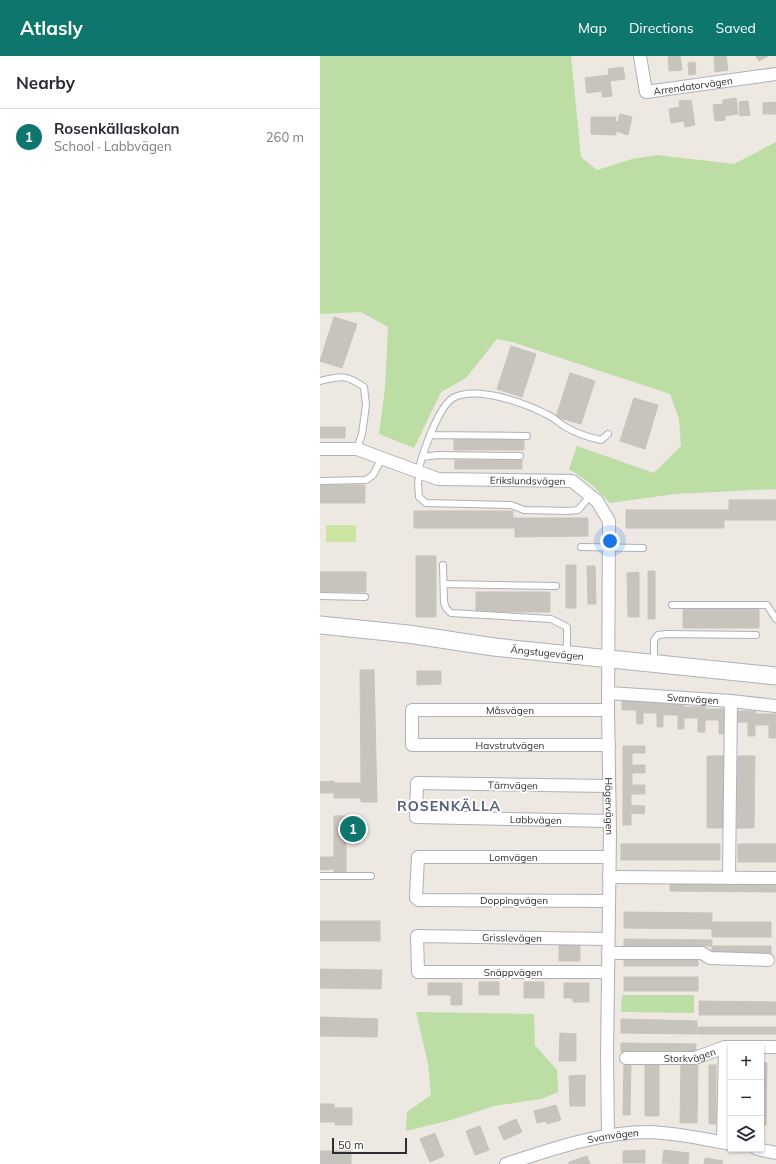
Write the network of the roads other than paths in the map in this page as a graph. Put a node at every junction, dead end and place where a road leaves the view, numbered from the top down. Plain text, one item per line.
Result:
1 (640, 56) edge
2 (776, 74) edge
3 (320, 381) edge
4 (608, 434) dead end
5 (430, 436) junction
6 (527, 436) dead end
7 (320, 449) edge
8 (357, 449) junction
9 (520, 456) dead end
10 (422, 457) junction
11 (382, 458) junction
12 (419, 472) junction
13 (320, 481) edge
14 (590, 496) junction
15 (581, 547) dead end
16 (609, 547) junction
17 (643, 548) dead end
18 (443, 565) dead end
19 (444, 584) junction
20 (556, 586) dead end
21 (320, 596) edge
22 (365, 597) dead end
23 (672, 605) dead end
24 (776, 619) edge
25 (320, 625) edge
26 (756, 635) dead end
27 (566, 654) junction
28 (609, 659) junction
29 (654, 663) junction
30 (776, 676) edge
31 (608, 693) junction
32 (731, 701) junction
33 (776, 706) edge
34 (608, 710) junction
35 (608, 745) junction
36 (412, 746) joint
37 (609, 786) junction
38 (416, 817) joint
39 (609, 821) junction
40 (610, 857) junction
41 (320, 876) edge
42 (371, 876) dead end
43 (609, 877) junction
44 (729, 878) junction
45 (776, 878) edge
46 (419, 900) joint
47 (608, 901) junction
48 (608, 939) junction
49 (608, 953) junction
50 (768, 960) dead end
51 (418, 972) joint
52 (607, 972) junction
53 (726, 1047) junction
54 (776, 1047) edge
55 (626, 1058) dead end
56 (608, 1136) junction
57 (727, 1143) edge
58 (764, 1150) edge
59 (776, 1153) edge
60 (506, 1164) edge

1 - 2 street, Arrendatorvägen
3 - 8 lane
4 - 5 lane
5 - 6 lane
5 - 10 lane
7 - 8 street, Erikslundsvägen
8 - 11 street, Erikslundsvägen
9 - 10 lane
10 - 12 lane
11 - 12 street, Erikslundsvägen
11 - 13 lane
12 - 14 street, Erikslundsvägen
12 - 14 lane
14 - 16 street, Erikslundsvägen
15 - 16 lane
16 - 17 lane
16 - 28 street, Erikslundsvägen
18 - 19 lane
19 - 20 lane
19 - 27 lane
21 - 22 lane
23 - 24 lane
25 - 27 street, Ängstugevägen
26 - 29 lane
27 - 28 street, Ängstugevägen
28 - 29 street, Ängstugevägen
28 - 31 street, Hägervägen
29 - 30 street, Ängstugevägen
31 - 32 street, Svanvägen
31 - 34 street, Hägervägen
32 - 33 street, Svanvägen
32 - 44 street
34 - 35 street, Hägervägen
34 - 36 street, Måsvägen
35 - 36 street, Havstrutvägen
35 - 37 street, Hägervägen
37 - 38 street, Tärnvägen
37 - 39 street, Hägervägen
38 - 39 street, Labbvägen
39 - 40 street, Hägervägen
40 - 43 street, Hägervägen
40 - 46 street, Lomvägen
41 - 42 lane
43 - 44 street
43 - 47 street, Hägervägen
44 - 45 street
46 - 47 street, Doppingvägen
47 - 48 street, Hägervägen
48 - 49 street, Hägervägen
48 - 51 street, Grisslevägen
49 - 50 street
49 - 52 street, Hägervägen
51 - 52 street, Snäppvägen
52 - 56 street, Hägervägen
53 - 54 street, Storkvägen
53 - 55 street, Storkvägen
53 - 57 street, Svanvägen
56 - 57 street, Svanvägen
56 - 60 street, Svanvägen
58 - 59 street

